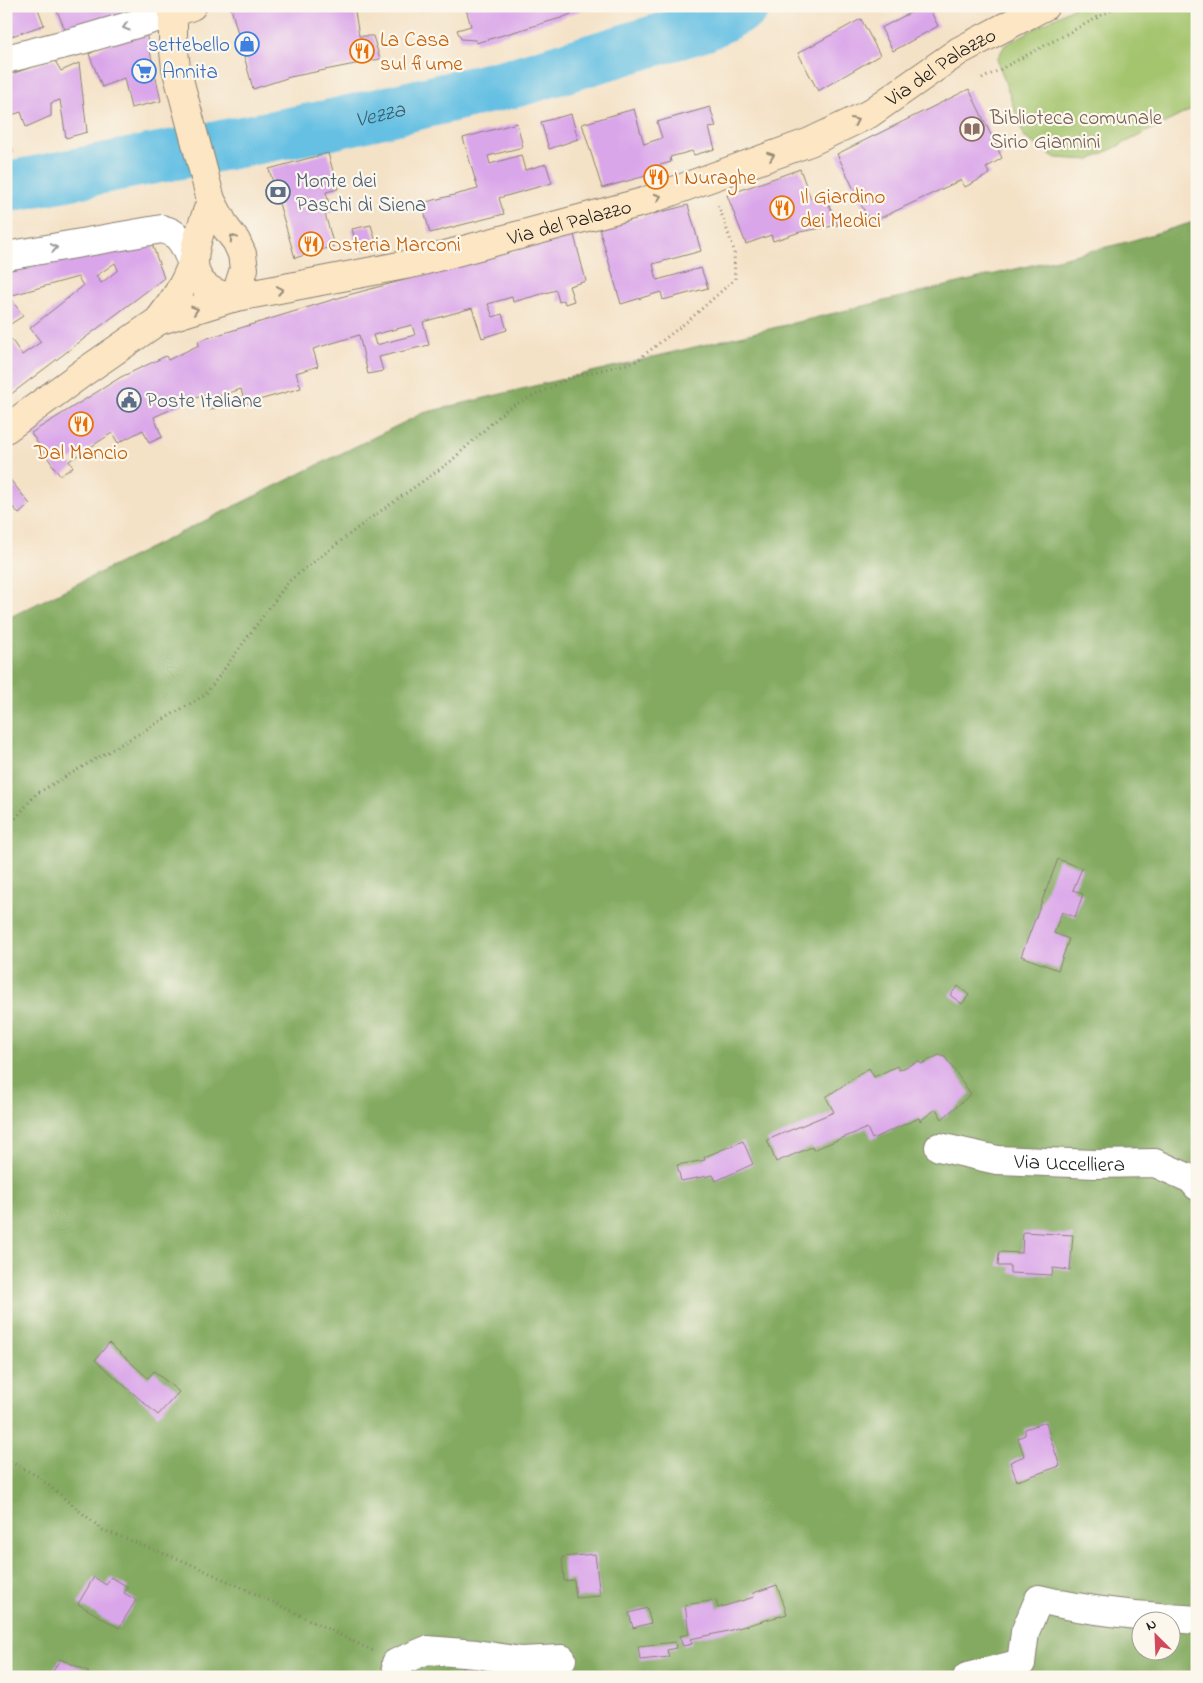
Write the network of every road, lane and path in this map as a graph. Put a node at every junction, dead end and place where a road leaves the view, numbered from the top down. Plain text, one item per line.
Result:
1 (1045, 6) edge
2 (1119, 6) edge
3 (183, 10) edge
4 (6, 58) edge
5 (982, 79) dead end
6 (709, 178) junction
7 (210, 200) junction
8 (6, 256) edge
9 (192, 263) junction
10 (232, 298) junction
11 (158, 321) junction
12 (6, 429) edge
13 (6, 830) edge
14 (939, 1147) dead end
15 (1197, 1186) edge
16 (6, 1459) edge
17 (1197, 1620) edge
18 (562, 1659) dead end
19 (398, 1670) edge
20 (1030, 1670) edge
21 (967, 1677) edge

6 -> 1 main road, Via del Palazzo
2 - 5 path
3 -> 4 street
3 - 7 main road
10 -> 6 main road, Via del Palazzo
6 - 13 path
7 - 9 main road
10 -> 7 main road
8 -> 9 street
9 - 10 main road
9 - 11 main road
11 -> 10 main road, Via del Palazzo
11 - 12 main road
14 - 15 street, Via Uccelliera
16 - 19 path
17 - 20 street
18 - 19 street
20 - 21 street

